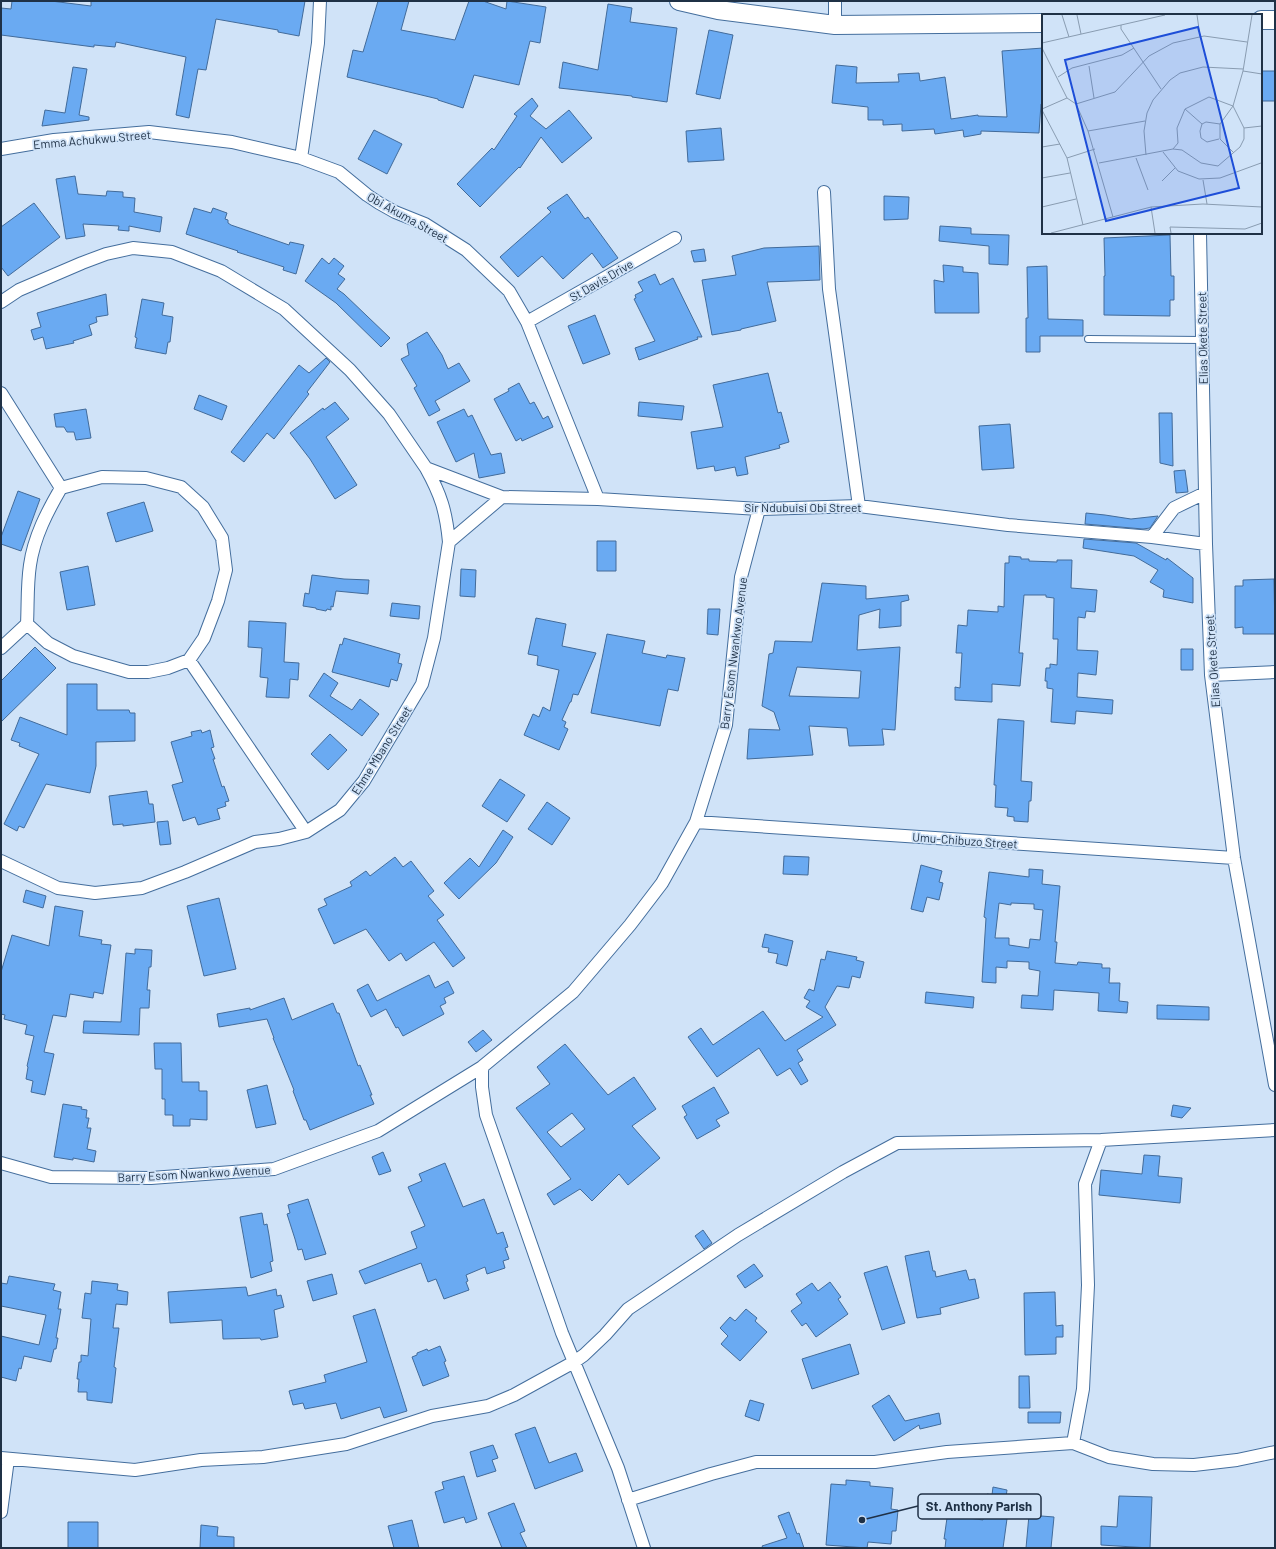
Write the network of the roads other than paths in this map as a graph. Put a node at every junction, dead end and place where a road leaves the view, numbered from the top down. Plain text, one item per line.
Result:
1 (320, 1) edge
2 (679, 1) edge
3 (835, 1) edge
4 (1262, 20) edge
5 (1275, 20) edge
6 (1042, 23) edge
7 (835, 25) junction
8 (1, 149) edge
9 (301, 158) junction
10 (824, 192) dead end
11 (1200, 234) edge
12 (675, 238) dead end
13 (1, 302) edge
14 (527, 322) junction
15 (1088, 339) dead end
16 (1202, 340) junction
17 (1, 393) edge
18 (426, 468) junction
19 (61, 488) junction
20 (1205, 493) junction
21 (502, 497) junction
22 (598, 499) junction
23 (859, 506) junction
24 (759, 509) junction
25 (1152, 537) junction
26 (449, 542) junction
27 (1206, 544) junction
28 (27, 624) junction
29 (1, 648) edge
30 (189, 660) junction
31 (1275, 672) edge
32 (1211, 675) junction
33 (696, 822) junction
34 (306, 832) junction
35 (1234, 858) junction
36 (1, 861) edge
37 (482, 1067) junction
38 (1275, 1085) edge
39 (1275, 1130) edge
40 (1101, 1140) junction
41 (1, 1163) edge
42 (574, 1362) junction
43 (1073, 1443) junction
44 (1275, 1452) edge
45 (4, 1459) edge
46 (628, 1500) junction
47 (1, 1512) edge
48 (644, 1548) edge

1 - 9 street
2 - 7 street
3 - 7 street
4 - 5 street
6 - 7 street
8 - 9 street, Emma Achukwu Street
9 - 14 street, Obi Akuma Street
10 - 23 street
11 - 16 street, Elias Okete Street
12 - 14 street, St Davis Drive
13 - 18 street, Ehme Mbano Street
14 - 22 street, Obi Akuma Street
15 - 16 lane
16 - 20 street, Elias Okete Street
17 - 19 street
18 - 21 street, Sir Ndubuisi Obi Street
18 - 26 street, Ehme Mbano Street
19 - 28 street
19 - 30 street
20 - 25 street
20 - 27 street, Elias Okete Street
21 - 22 street, Sir Ndubuisi Obi Street
21 - 26 street
22 - 24 street, Sir Ndubuisi Obi Street
23 - 24 street, Sir Ndubuisi Obi Street
23 - 25 street, Sir Ndubuisi Obi Street
24 - 33 street, Barry Esom Nwankwo Avenue
25 - 27 street, Sir Ndubuisi Obi Street
26 - 34 street, Ehme Mbano Street
27 - 32 street, Elias Okete Street
28 - 29 street
28 - 30 street
30 - 34 street
31 - 32 street
32 - 35 street, Elias Okete Street
33 - 35 street, Umu-Chibuzo Street
33 - 37 street, Barry Esom Nwankwo Avenue
34 - 36 street, Ehme Mbano Street
35 - 38 street, Elias Okete Street
37 - 41 street, Barry Esom Nwankwo Avenue
37 - 42 street
39 - 40 street
40 - 42 street
40 - 43 street
42 - 45 street
42 - 46 street
43 - 44 street
43 - 46 street
45 - 47 street
46 - 48 street

